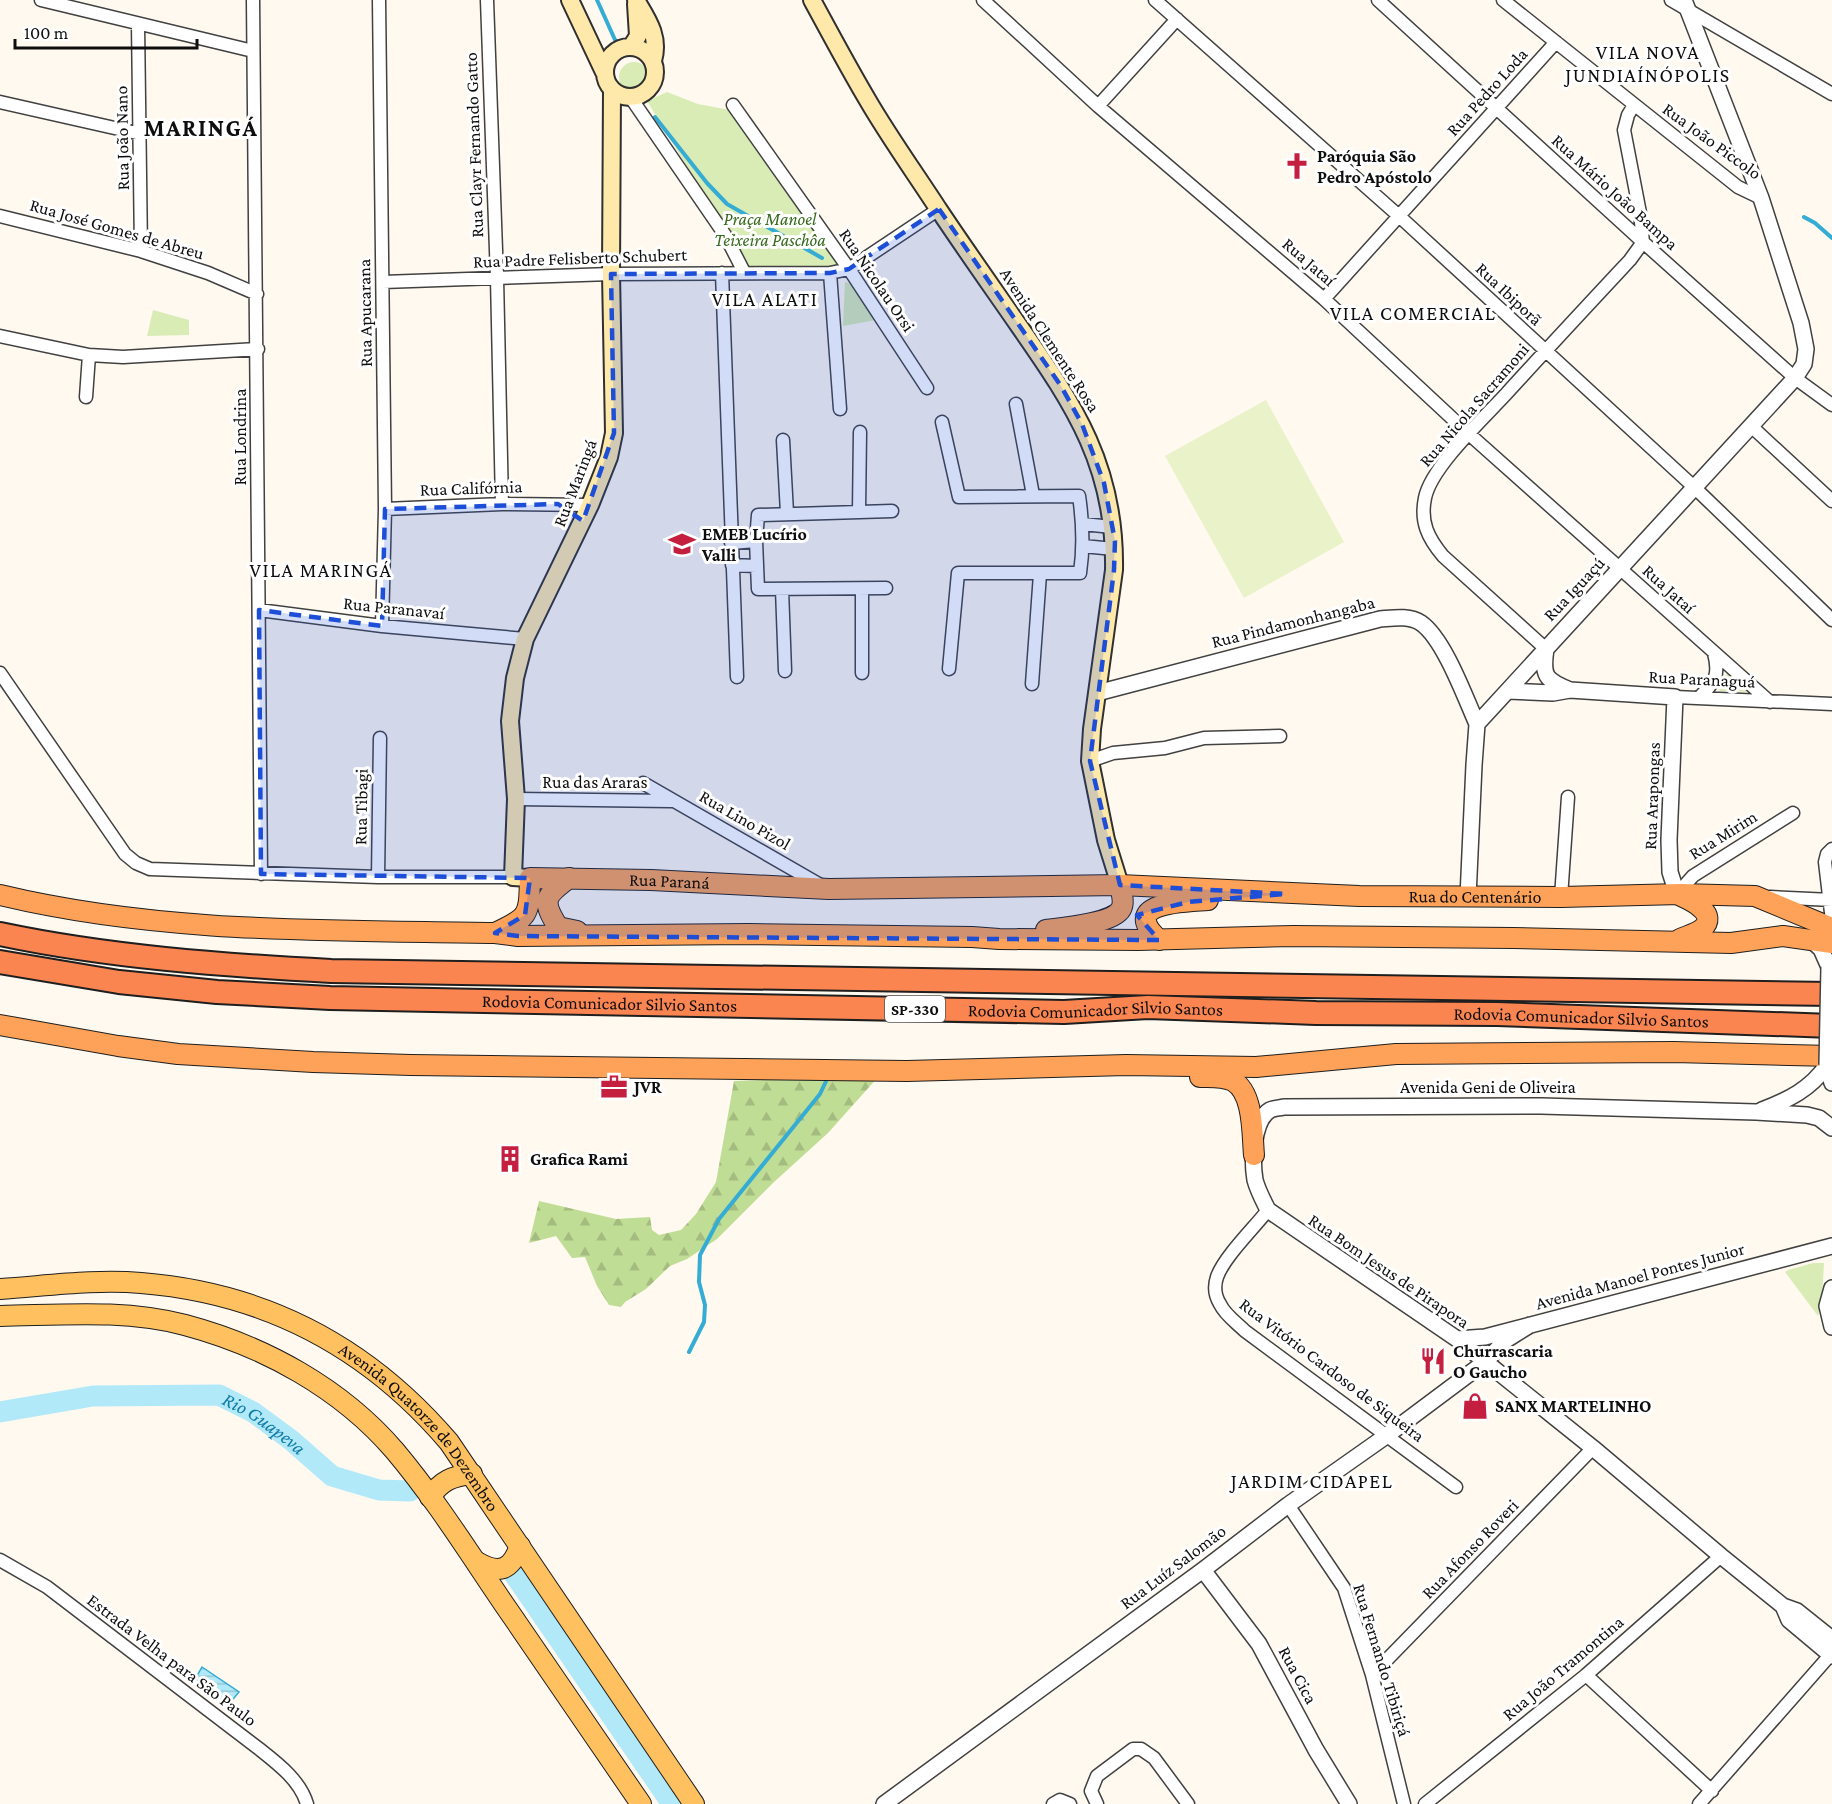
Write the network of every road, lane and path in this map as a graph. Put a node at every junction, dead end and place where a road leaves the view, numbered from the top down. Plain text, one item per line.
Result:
1 (41, 0) edge
2 (253, 0) edge
3 (379, 0) edge
4 (487, 0) edge
5 (570, 0) edge
6 (636, 0) edge
7 (812, 0) edge
8 (983, 0) edge
9 (1155, 0) edge
10 (1378, 0) edge
11 (1503, 0) edge
12 (1671, 0) edge
13 (1686, 5) edge
14 (1177, 20) junction
15 (138, 24) junction
16 (1556, 42) junction
17 (631, 47) junction
18 (253, 51) junction
19 (653, 61) junction
20 (604, 72) junction
21 (612, 90) junction
22 (1832, 94) edge
23 (631, 98) junction
24 (0, 102) edge
25 (733, 105) dead end
26 (1634, 105) junction
27 (1098, 106) junction
28 (1496, 108) junction
29 (141, 134) junction
30 (1761, 198) junction
31 (939, 209) junction
32 (0, 216) edge
33 (1399, 216) junction
34 (1642, 242) junction
35 (141, 251) junction
36 (849, 269) junction
37 (744, 272) junction
38 (723, 273) junction
39 (830, 273) junction
40 (611, 274) junction
41 (497, 278) junction
42 (383, 282) junction
43 (257, 294) junction
44 (1324, 299) junction
45 (0, 336) edge
46 (258, 349) junction
47 (1545, 352) junction
48 (89, 355) junction
49 (1795, 378) junction
50 (927, 388) dead end
51 (86, 397) dead end
52 (1016, 404) dead end
53 (1832, 405) edge
54 (840, 409) dead end
55 (942, 422) dead end
56 (1751, 426) junction
57 (860, 432) dead end
58 (1469, 434) junction
59 (783, 440) dead end
60 (1694, 487) junction
61 (1033, 495) junction
62 (1832, 501) edge
63 (501, 504) junction
64 (558, 504) junction
65 (590, 505) junction
66 (385, 509) junction
67 (892, 511) dead end
68 (859, 512) junction
69 (787, 513) junction
70 (1083, 524) junction
71 (581, 525) junction
72 (1112, 527) junction
73 (756, 542) junction
74 (731, 543) junction
75 (1083, 546) junction
76 (1114, 549) junction
77 (732, 565) junction
78 (756, 566) junction
79 (1620, 569) junction
80 (1040, 574) junction
81 (886, 588) dead end
82 (782, 589) junction
83 (862, 589) junction
84 (259, 610) junction
85 (1832, 620) edge
86 (382, 626) junction
87 (525, 639) junction
88 (1546, 649) junction
89 (1714, 653) junction
90 (949, 669) dead end
91 (785, 671) dead end
92 (0, 673) edge
93 (862, 673) dead end
94 (737, 677) dead end
95 (1032, 684) dead end
96 (1570, 690) junction
97 (1508, 691) junction
98 (1097, 693) junction
99 (1675, 697) junction
100 (1699, 698) junction
101 (1770, 702) junction
102 (1832, 704) edge
103 (1477, 724) junction
104 (1280, 736) dead end
105 (380, 738) dead end
106 (1090, 761) junction
107 (643, 783) dead end
108 (1568, 797) dead end
109 (516, 799) junction
110 (674, 801) junction
111 (1793, 813) dead end
112 (1832, 849) edge
113 (261, 874) junction
114 (378, 877) junction
115 (522, 877) junction
116 (569, 878) junction
117 (1119, 885) junction
118 (829, 889) junction
119 (1286, 894) junction
120 (1677, 894) junction
121 (0, 895) edge
122 (1755, 896) junction
123 (1468, 897) junction
124 (1562, 897) junction
125 (1830, 900) edge
126 (529, 907) junction
127 (1832, 921) edge
128 (558, 927) junction
129 (1832, 928) edge
130 (495, 933) junction
131 (0, 934) edge
132 (611, 936) junction
133 (972, 937) junction
134 (1810, 939) junction
135 (1158, 940) junction
136 (1677, 940) junction
137 (1832, 943) edge
138 (1832, 950) edge
139 (0, 962) edge
140 (1829, 967) junction
141 (1832, 994) edge
142 (0, 1025) edge
143 (1832, 1026) edge
144 (1829, 1060) edge
145 (1126, 1065) junction
146 (1832, 1083) edge
147 (1756, 1112) junction
148 (1832, 1128) edge
149 (1254, 1155) junction
150 (1268, 1210) junction
151 (1832, 1246) edge
152 (6, 1288) edge
153 (1832, 1288) edge
154 (0, 1310) edge
155 (0, 1316) edge
156 (1530, 1325) junction
157 (1832, 1327) edge
158 (1457, 1339) junction
159 (1485, 1362) junction
160 (1386, 1436) junction
161 (1593, 1448) junction
162 (472, 1474) junction
163 (1456, 1487) dead end
164 (429, 1497) junction
165 (1288, 1506) junction
166 (520, 1546) junction
167 (1720, 1556) junction
168 (0, 1560) edge
169 (477, 1562) junction
170 (1203, 1570) junction
171 (1832, 1651) edge
172 (1586, 1675) junction
173 (1372, 1676) junction
174 (1712, 1791) junction
175 (307, 1804) edge
176 (641, 1804) edge
177 (694, 1804) edge
178 (884, 1804) edge
179 (1053, 1804) edge
180 (1070, 1804) edge
181 (1097, 1804) edge
182 (1188, 1804) edge
183 (1349, 1804) edge
184 (1404, 1804) edge
185 (1425, 1804) edge
186 (1699, 1804) edge

1 - 15 street
2 - 18 street, Rua Londrina
3 - 42 street, Rua Apucarana
4 - 41 street, Rua Clayr Fernando Gatto
5 - 20 main road
6 - 17 main road
6 - 19 main road
7 - 31 main road, Avenida Clemente Rosa
8 - 27 street, Rua Jataí
9 - 14 street, Rua Ibiporã
10 - 28 street, Rua Mário João Bampa
11 - 16 street, Rua João Piccolo
12 - 13 street
13 - 22 street
13 - 30 street
14 - 27 street
14 - 33 street, Rua Ibiporã
15 - 18 street
15 - 29 street, Rua João Nano
16 - 26 street, Rua João Piccolo
16 - 28 street, Rua Pedro Loda
17 - 19 main road
17 - 20 main road
18 - 43 street, Rua Londrina
19 - 23 main road
20 - 21 main road
21 - 23 main road
21 - 40 main road, Rua Maringá
23 - 37 street
24 - 29 street
25 - 36 street, Rua Nicolau Orsi
26 - 30 street, Rua João Piccolo
26 - 34 street
27 - 44 street, Rua Jataí
28 - 33 street, Rua Pedro Loda
28 - 34 street, Rua Mário João Bampa
29 - 35 street, Rua João Nano
30 - 49 street, Rua Iguaçú
31 - 36 street, Rua Padre Felisberto Schubert
31 - 72 main road, Avenida Clemente Rosa
32 - 35 street, Rua José Gomes de Abreu
33 - 44 street, Rua Pedro Loda
33 - 47 street, Rua Ibiporã
34 - 47 street, Rua Nicola Sacramoni
34 - 49 street, Rua Mário João Bampa
35 - 43 street, Rua José Gomes de Abreu
36 - 39 street, Rua Padre Felisberto Schubert
36 - 50 street, Rua Nicolau Orsi
37 - 38 street, Rua Padre Felisberto Schubert
37 - 39 street, Rua Padre Felisberto Schubert
38 - 40 street, Rua Padre Felisberto Schubert
38 - 74 street
39 - 54 street
40 - 41 street, Rua Padre Felisberto Schubert
40 - 65 main road, Rua Maringá
41 - 42 street, Rua Padre Felisberto Schubert
41 - 63 street, Rua Clayr Fernando Gatto
42 - 66 street, Rua Apucarana
43 - 46 street, Rua Londrina
44 - 58 street, Rua Jataí
45 - 48 street
46 - 48 street
46 - 84 street, Rua Londrina
47 - 58 street, Rua Nicola Sacramoni
47 - 60 street, Rua Ibiporã
48 - 51 street
49 - 53 street, Rua Mário João Bampa
49 - 56 street, Rua Iguaçú
52 - 61 street
55 - 61 street
56 - 60 street, Rua Iguaçú
56 - 62 street
57 - 68 street
58 - 79 street, Rua Jataí
58 - 88 street, Rua Nicola Sacramoni
59 - 69 street
60 - 79 street, Rua Iguaçú
60 - 85 street, Rua Ibiporã
61 - 70 street
63 - 64 street, Rua Califórnia
63 - 66 street, Rua Califórnia
64 - 65 street, Rua Califórnia
64 - 71 street
65 - 71 main road, Rua Maringá
66 - 86 street, Rua Apucarana
67 - 68 street
68 - 69 street
69 - 73 street
70 - 72 street
70 - 75 street
71 - 87 main road, Rua Maringá
72 - 76 main road, Avenida Clemente Rosa
73 - 74 street
73 - 78 street
74 - 77 street
75 - 76 street
75 - 80 street
76 - 98 main road, Avenida Clemente Rosa
77 - 78 street
77 - 94 street
78 - 82 street
79 - 88 street, Rua Iguaçú
79 - 89 street, Rua Jataí
80 - 90 street
80 - 95 street
81 - 83 street
82 - 83 street
82 - 91 street
83 - 93 street
84 - 86 street, Rua Paranavaí
84 - 113 street, Rua Londrina
86 - 87 street, Rua Paranavaí
87 - 109 main road, Rua Maringá
88 - 96 street
88 - 97 street, Rua Iguaçú
89 - 100 street
89 - 101 street, Rua Jataí
92 - 113 street, Rua Paraná
96 - 97 street, Rua Paranaguá
96 - 99 street, Rua Paranaguá
97 - 103 street, Rua Iguaçú
98 - 103 street, Rua Pindamonhangaba
98 - 106 main road, Avenida Clemente Rosa
99 - 100 street, Rua Paranaguá
99 - 120 street, Rua Arapongas
100 - 101 street, Rua Paranaguá
101 - 102 street, Rua Paranaguá
103 - 123 street
104 - 106 street
105 - 114 street, Rua Tibagi
106 - 117 main road, Avenida Clemente Rosa
107 - 110 street, Rua Lino Pizol
108 - 124 street
109 - 110 street, Rua das Araras
109 - 115 main road, Rua Maringá
110 - 118 street, Rua Lino Pizol
111 - 120 street, Rua Mirim
112 - 125 street
113 - 114 street, Rua Paraná
114 - 115 street, Rua Paraná
115 - 116 highway, Rua Paraná
115 - 126 highway
116 - 118 highway, Rua Paraná
116 - 128 highway
117 - 118 highway, Rua Paraná
117 - 119 highway, Rua do Centenário
117 - 133 highway
119 - 123 highway, Rua do Centenário
119 - 135 highway
120 - 122 highway, Rua do Centenário
120 - 124 highway, Rua do Centenário
120 - 136 highway
121 - 130 highway
122 - 125 street, Rua do Centenário
122 - 129 highway
123 - 124 highway, Rua do Centenário
125 - 127 street
126 - 128 highway
126 - 130 highway
128 - 132 highway
130 - 132 highway
131 - 141 highway, Rodovia Comunicador Silvio Santos / SP-330
132 - 133 highway
133 - 135 highway
134 - 136 highway
134 - 137 highway
134 - 140 street
135 - 136 highway
138 - 140 street
139 - 143 highway, Rodovia Comunicador Silvio Santos / SP-330
140 - 144 street, bridge
142 - 145 highway
144 - 145 highway
144 - 146 street
144 - 147 street
145 - 149 highway
147 - 148 street, Avenida Geni de Oliveira
147 - 149 street, Avenida Geni de Oliveira
149 - 150 street
150 - 158 street, Rua Bom Jesus de Pirapora
150 - 160 street, Rua Vitório Cardoso de Siqueira
151 - 156 street, Avenida Manoel Pontes Junior
152 - 154 main road
152 - 162 main road, Avenida Quatorze de Dezembro
153 - 157 street
155 - 164 main road, Avenida Quatorze de Dezembro
156 - 158 street, Avenida Manoel Pontes Junior
156 - 159 street, Rua Luíz Salomão
158 - 159 street, Rua Bom Jesus de Pirapora
159 - 160 street, Rua Luíz Salomão
159 - 161 street, Rua Bom Jesus de Pirapora
160 - 163 street, Rua Vitório Cardoso de Siqueira
160 - 165 street, Rua Luíz Salomão
161 - 167 street, Rua Bom Jesus de Pirapora
161 - 173 street, Rua Afonso Roveri
162 - 164 main road
162 - 166 main road, Avenida Quatorze de Dezembro
164 - 169 main road, Avenida Quatorze de Dezembro
165 - 170 street, Rua Luíz Salomão
165 - 173 street, Rua Fernando Tibiriçá
166 - 169 main road
166 - 177 main road, Avenida Quatorze de Dezembro
167 - 171 street, Rua Bom Jesus de Pirapora
167 - 172 street, Rua João Tramontina
168 - 175 street, Estrada Velha para São Paulo
169 - 176 main road, Avenida Quatorze de Dezembro
170 - 178 street, Rua Luíz Salomão
170 - 183 street, Rua Cica
171 - 174 street
172 - 174 street
172 - 185 street, Rua João Tramontina
173 - 184 street, Rua Fernando Tibiriçá
174 - 186 street
179 - 180 street
181 - 182 street

